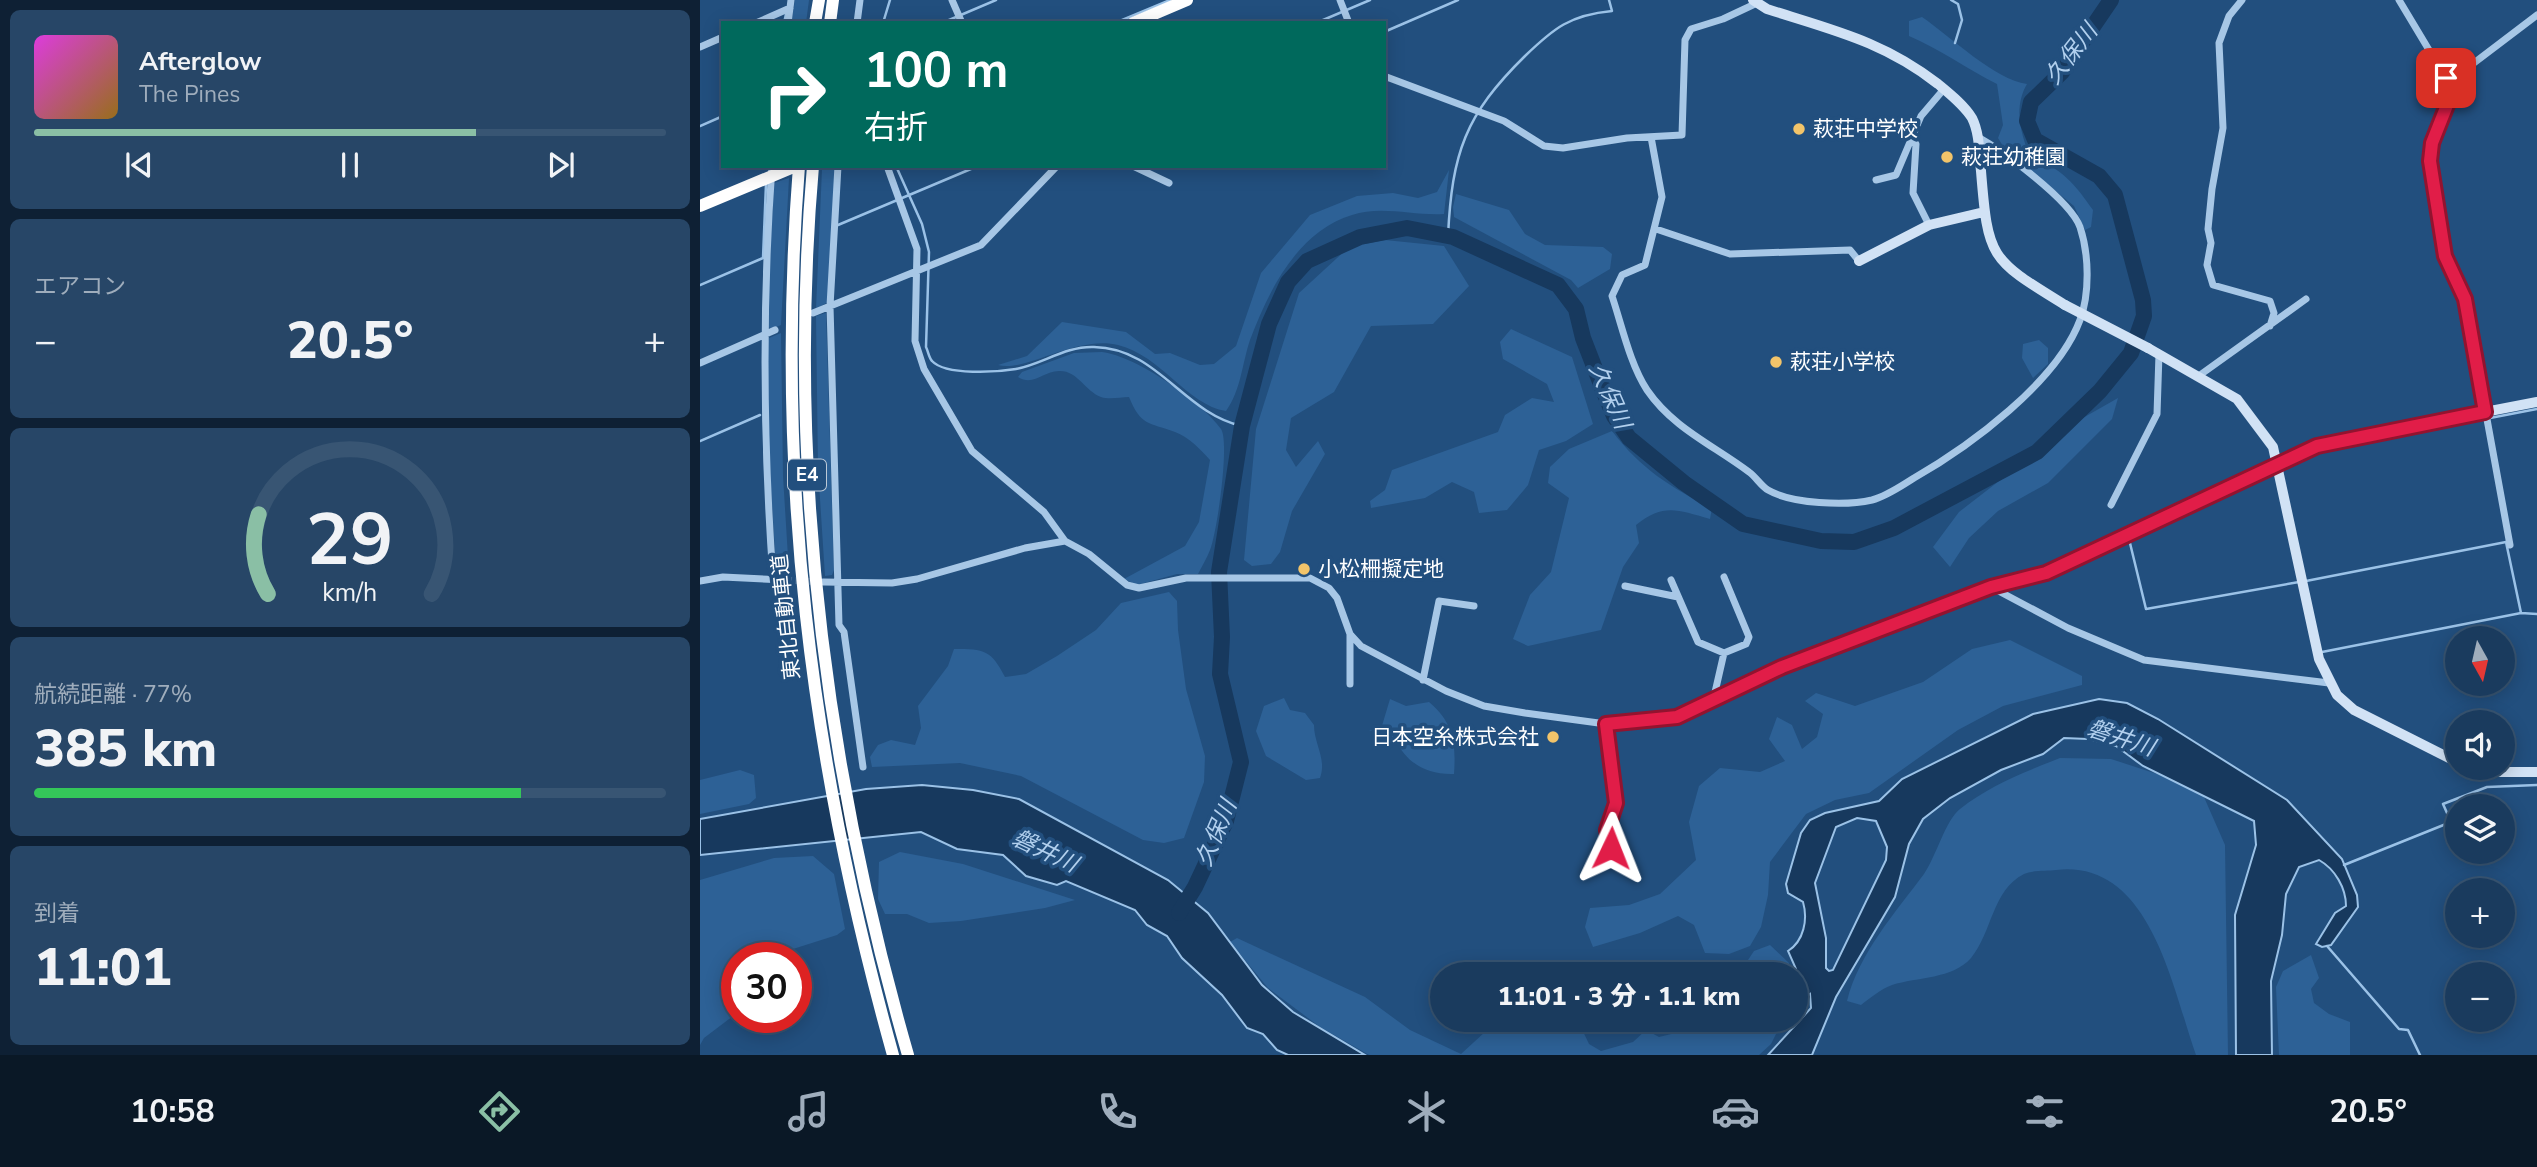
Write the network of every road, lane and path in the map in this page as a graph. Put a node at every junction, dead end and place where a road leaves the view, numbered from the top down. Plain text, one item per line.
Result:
1 (819, 0) edge
2 (833, 0) edge
3 (860, 0) edge
4 (952, 0) edge
5 (1187, 0) edge
6 (1340, 0) edge
7 (2242, 0) edge
8 (2399, 0) edge
9 (1755, 1) edge
10 (791, 4) edge
11 (2537, 15) edge
12 (761, 21) edge
13 (815, 21) edge
14 (830, 21) edge
15 (857, 21) edge
16 (961, 21) edge
17 (1138, 21) edge
18 (1348, 21) edge
19 (721, 38) edge
20 (700, 47) edge
21 (1386, 77) edge
22 (1944, 89) junction
23 (2453, 90) junction
24 (1651, 137) junction
25 (1978, 137) junction
26 (1913, 141) junction
27 (838, 168) edge
28 (888, 168) edge
29 (1055, 168) edge
30 (1137, 168) edge
31 (813, 169) edge
32 (797, 170) edge
33 (772, 171) edge
34 (1876, 180) dead end
35 (1169, 183) dead end
36 (700, 206) edge
37 (1984, 212) junction
38 (1930, 225) junction
39 (1656, 229) junction
40 (1859, 261) joint
41 (917, 270) junction
42 (2306, 299) dead end
43 (830, 306) junction
44 (813, 313) dead end
45 (2270, 326) junction
46 (775, 330) dead end
47 (764, 336) junction
48 (2159, 354) junction
49 (700, 363) edge
50 (2200, 375) junction
51 (2537, 402) edge
52 (2485, 412) junction
53 (2279, 462) junction
54 (2111, 505) dead end
55 (1065, 541) junction
56 (2510, 545) dead end
57 (1724, 577) dead end
58 (773, 578) junction
59 (786, 580) tunnel mouth
60 (1671, 580) dead end
61 (700, 581) edge
62 (823, 582) tunnel mouth
63 (838, 582) junction
64 (1625, 586) dead end
65 (1991, 587) junction
66 (1678, 597) junction
67 (1474, 606) dead end
68 (1350, 634) junction
69 (1724, 653) junction
70 (1423, 680) junction
71 (2329, 683) junction
72 (1349, 684) dead end
73 (1713, 701) junction
74 (1606, 724) junction
75 (2445, 756) edge
76 (863, 767) dead end
77 (2515, 772) edge
78 (2537, 772) edge
79 (1615, 866) dead end
80 (893, 1055) edge
81 (908, 1055) edge

1 - 13 highway
2 - 14 highway
3 - 15 street
4 - 16 street
5 - 17 highway
6 - 18 street
7 - 45 street
8 - 23 street
9 - 22 street
9 - 24 street
10 - 12 street
11 - 23 street
19 - 20 street
21 - 24 street
22 - 25 street
22 - 26 street
23 - 52 street
24 - 39 street
25 - 37 street
25 - 39 street
26 - 34 street
26 - 38 street
27 - 43 street
28 - 41 street
29 - 41 street
30 - 35 street
31 - 81 highway, 東北自動車道 / E4
32 - 33 highway
32 - 80 highway, 東北自動車道 / E4
33 - 36 highway
33 - 47 street
37 - 38 street
37 - 48 street, bridge
38 - 40 street
39 - 40 street
41 - 43 street
41 - 55 street
42 - 45 street
43 - 44 street
43 - 63 street
45 - 50 street
46 - 47 street
47 - 49 street
47 - 58 street
48 - 50 street
48 - 54 street
50 - 53 street
51 - 52 street
52 - 53 street
52 - 56 street
53 - 65 street
53 - 71 street
55 - 63 street
55 - 68 street
57 - 69 street
58 - 59 street
58 - 61 street
60 - 66 street
62 - 63 street
63 - 76 street
64 - 66 street
65 - 71 street
65 - 73 street
66 - 69 street
67 - 70 street
68 - 70 street
68 - 72 street
69 - 73 street
70 - 74 street
71 - 75 street
73 - 74 street
74 - 79 street
77 - 78 street

